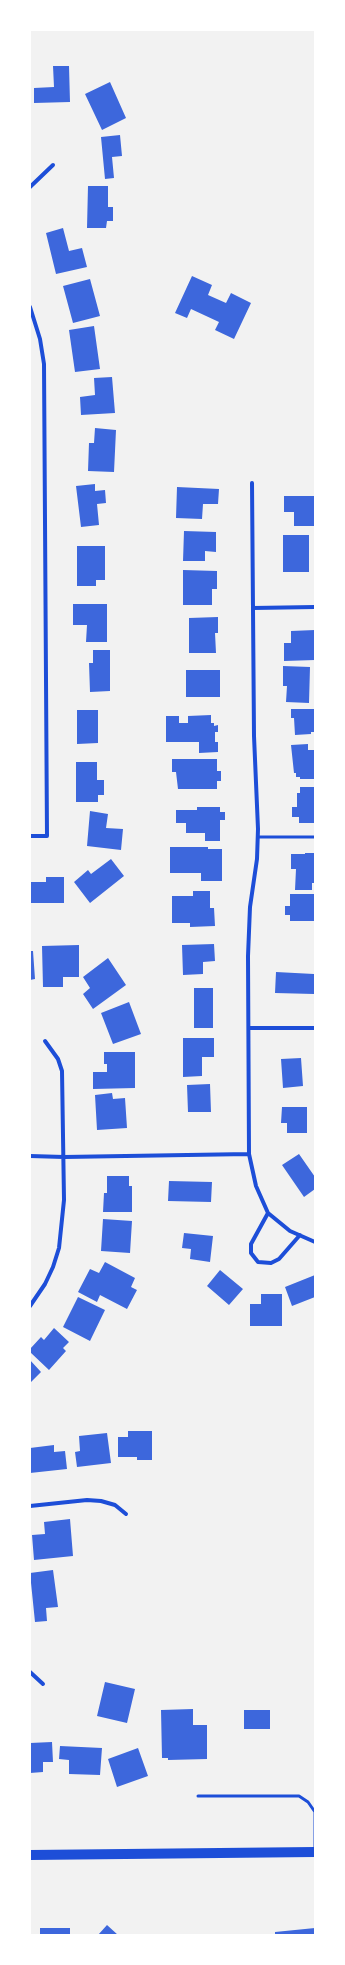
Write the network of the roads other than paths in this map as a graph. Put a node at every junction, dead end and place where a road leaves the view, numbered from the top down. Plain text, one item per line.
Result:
1 (53, 165) dead end
2 (30, 187) edge
3 (30, 307) edge
4 (252, 483) dead end
5 (315, 607) edge
6 (253, 608) junction
7 (30, 836) edge
8 (258, 837) junction
9 (315, 837) edge
10 (249, 1028) junction
11 (315, 1028) edge
12 (45, 1041) dead end
13 (249, 1154) junction
14 (30, 1156) edge
15 (64, 1157) junction
16 (268, 1213) junction
17 (300, 1235) junction
18 (315, 1242) edge
19 (30, 1306) edge
20 (30, 1506) edge
21 (126, 1514) dead end
22 (30, 1672) edge
23 (43, 1684) dead end
24 (198, 1796) dead end
25 (315, 1852) edge
26 (30, 1855) edge

1 - 2 street
3 - 7 street
4 - 6 street
5 - 6 street
6 - 8 street
8 - 9 lane
8 - 10 street
10 - 11 street
10 - 13 street
12 - 15 street
13 - 15 street
13 - 16 street
14 - 15 street
15 - 19 street
16 - 17 street
16 - 17 street
17 - 18 street
20 - 21 street
22 - 23 street
24 - 25 lane
25 - 26 main road

